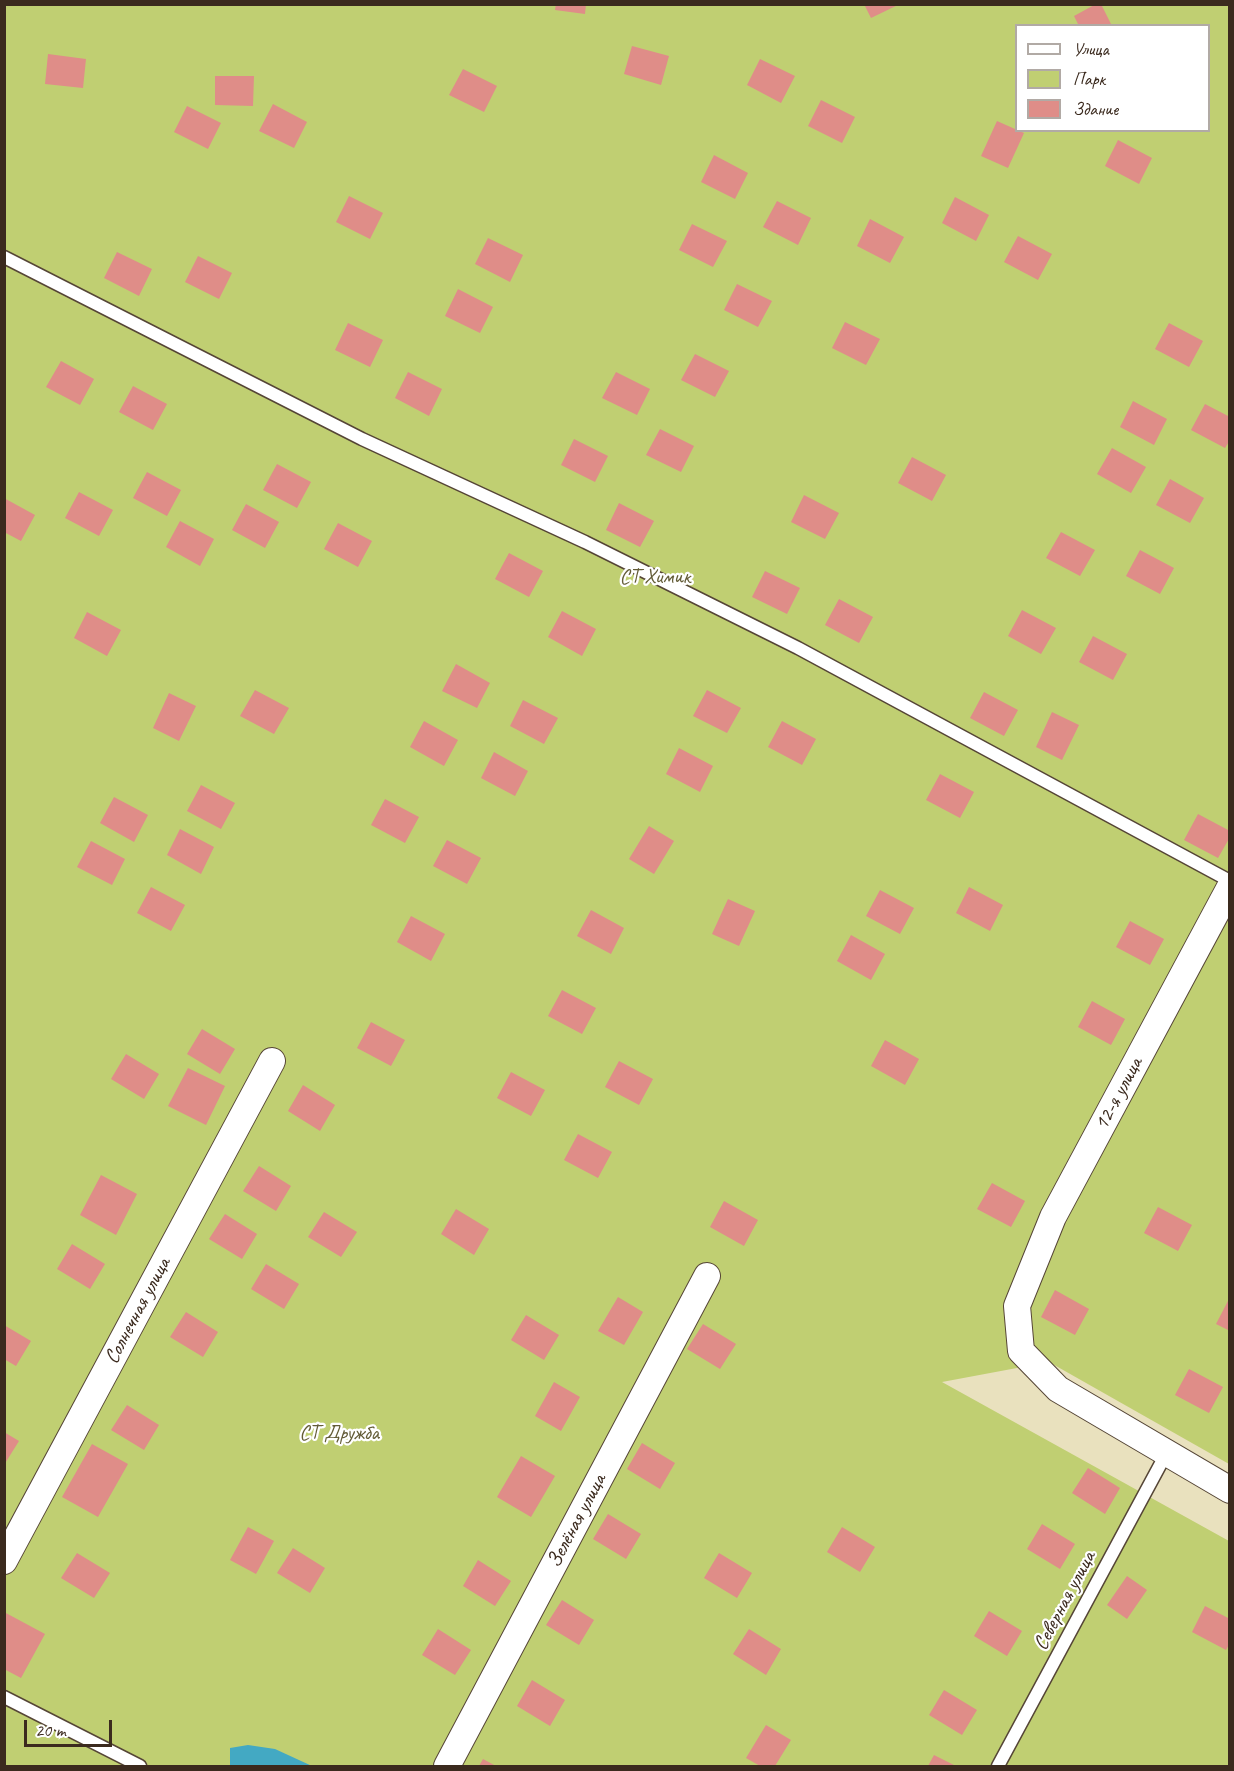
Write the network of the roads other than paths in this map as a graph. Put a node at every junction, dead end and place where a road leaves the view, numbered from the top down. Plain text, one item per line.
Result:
1 (4, 257) edge
2 (1230, 881) edge
3 (1230, 887) edge
4 (272, 1061) dead end
5 (707, 1276) dead end
6 (1167, 1454) junction
7 (1230, 1490) edge
8 (4, 1561) edge
9 (4, 1697) edge
10 (140, 1767) edge
11 (447, 1767) edge
12 (998, 1767) edge

1 - 2 lane
3 - 6 street, 12-я улица
4 - 8 street, Солнечная улица
5 - 11 street, Зелёная улица
6 - 7 street
6 - 12 lane, Северная улица
9 - 10 lane

